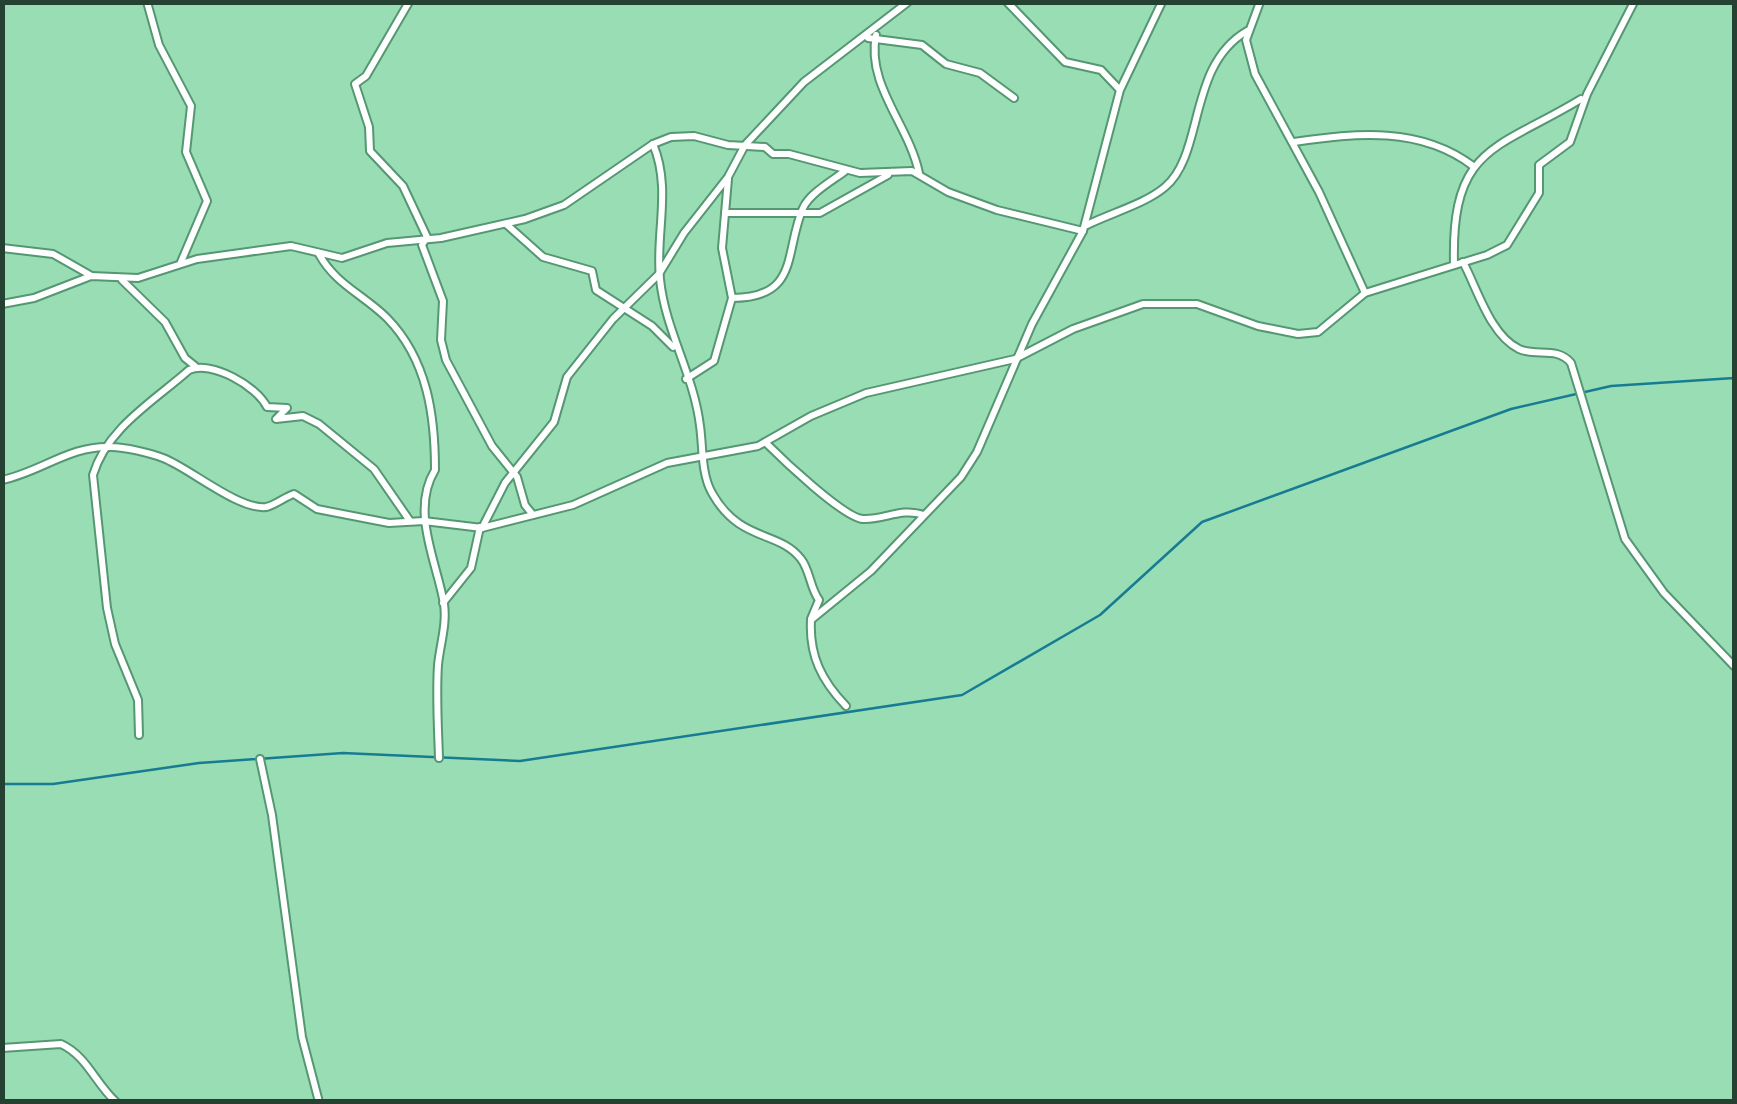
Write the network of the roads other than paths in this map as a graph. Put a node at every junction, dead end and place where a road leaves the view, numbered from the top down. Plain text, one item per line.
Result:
1 (147, 2) edge
2 (409, 2) edge
3 (908, 2) edge
4 (1007, 2) edge
5 (1162, 2) edge
6 (1634, 2) edge
7 (1261, 4) edge
8 (1248, 30) junction
9 (873, 35) junction
10 (1120, 90) junction
11 (1014, 98) dead end
12 (1582, 100) dead end
13 (1294, 142) junction
14 (653, 144) junction
15 (745, 145) junction
16 (1473, 166) junction
17 (845, 171) junction
18 (889, 174) junction
19 (919, 174) junction
20 (728, 178) junction
21 (724, 212) junction
22 (802, 214) junction
23 (506, 224) junction
24 (1084, 228) junction
25 (427, 237) junction
26 (2, 248) edge
27 (318, 252) junction
28 (1463, 262) junction
29 (181, 263) junction
30 (1454, 264) junction
31 (659, 274) junction
32 (91, 276) junction
33 (121, 280) junction
34 (1365, 293) junction
35 (732, 298) junction
36 (2, 304) edge
37 (622, 310) junction
38 (676, 351) junction
39 (1019, 358) junction
40 (195, 366) junction
41 (686, 379) junction
42 (766, 443) junction
43 (106, 447) junction
44 (704, 458) junction
45 (514, 473) junction
46 (2, 480) edge
47 (924, 515) junction
48 (534, 516) junction
49 (411, 522) junction
50 (426, 522) junction
51 (481, 528) junction
52 (444, 603) junction
53 (811, 620) junction
54 (1734, 666) edge
55 (846, 706) dead end
56 (139, 735) dead end
57 (440, 758) dead end
58 (260, 759) dead end
59 (2, 1048) edge
60 (116, 1102) edge
61 (318, 1102) edge

1 - 29 street
2 - 25 street
3 - 9 street
4 - 10 street
5 - 10 street
6 - 28 street
7 - 8 street
8 - 13 street
8 - 24 street
9 - 11 street
9 - 15 street
9 - 19 street
10 - 24 street
12 - 16 street
13 - 16 street
13 - 34 street
14 - 15 street
14 - 23 street
14 - 31 street
15 - 17 street
15 - 20 street
16 - 30 street
17 - 18 street
17 - 22 street
18 - 19 street
18 - 22 street
19 - 24 street
20 - 21 street
20 - 31 street
21 - 22 street
21 - 35 street
22 - 35 street
23 - 25 street
23 - 37 street
24 - 39 street
25 - 27 street
25 - 45 street
26 - 32 street
27 - 29 street
27 - 50 street
28 - 30 street
28 - 54 street
29 - 33 street
30 - 34 street
31 - 37 street
31 - 38 street
32 - 33 street
32 - 36 street
33 - 40 street
34 - 39 street
35 - 41 street
37 - 38 street
37 - 45 street
38 - 41 street
39 - 42 street
39 - 47 street
40 - 43 street
40 - 49 street
41 - 44 street
42 - 44 street
42 - 47 street
43 - 46 street
43 - 49 street
43 - 56 street
44 - 48 street
44 - 53 street
45 - 48 street
45 - 51 street
47 - 53 street
48 - 51 street
49 - 50 street
50 - 51 street
50 - 52 street
51 - 52 street
52 - 57 street
53 - 55 street
58 - 61 street
59 - 60 street

